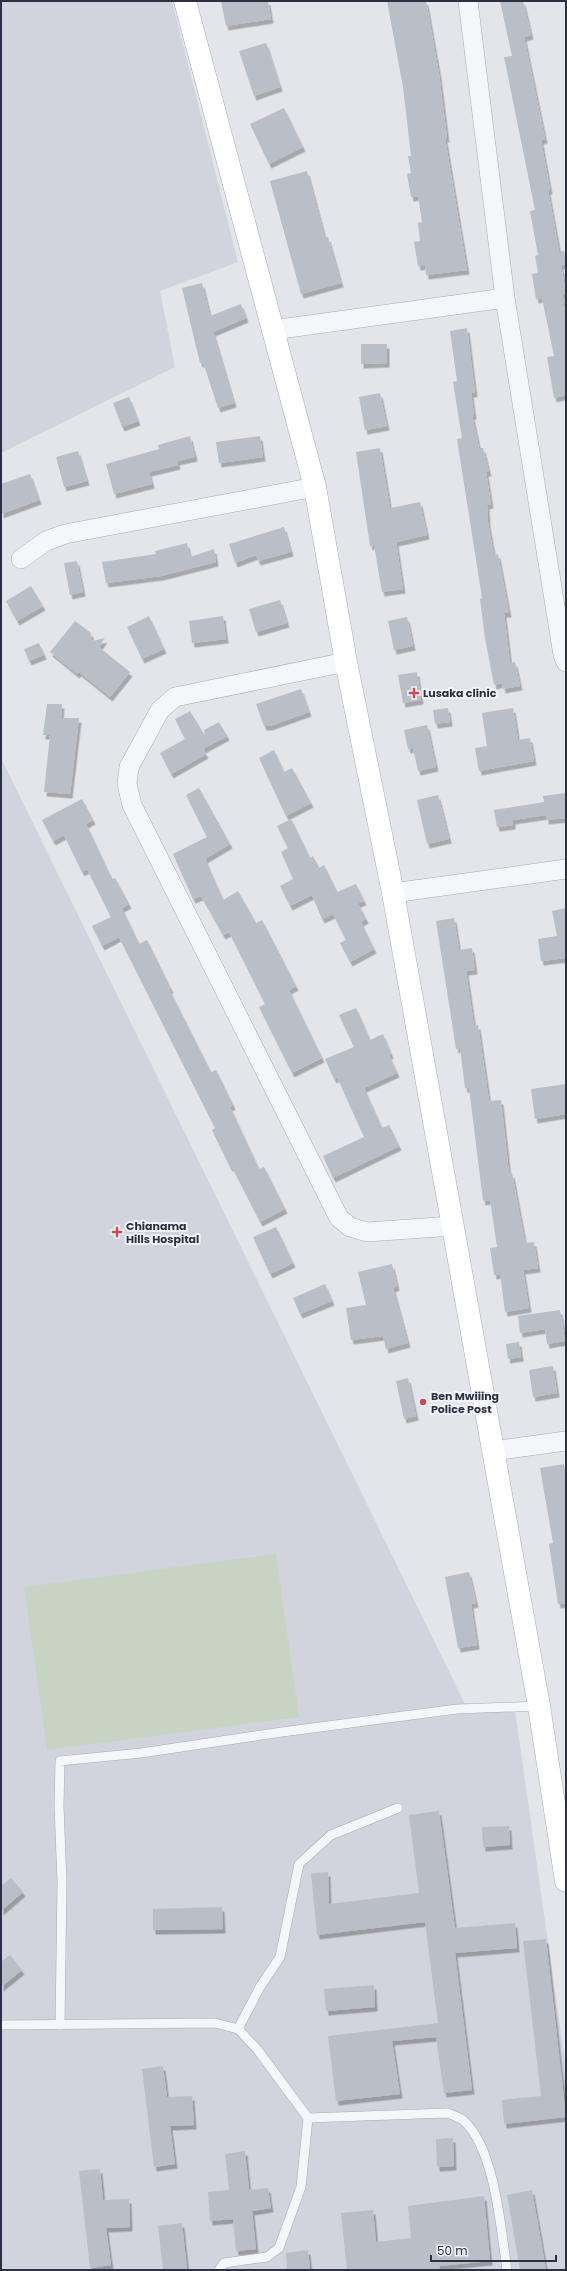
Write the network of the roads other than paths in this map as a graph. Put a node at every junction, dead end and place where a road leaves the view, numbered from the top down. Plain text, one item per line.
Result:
1 (185, 1) edge
2 (468, 1) edge
3 (505, 298) junction
4 (273, 330) junction
5 (315, 487) junction
6 (22, 559) dead end
7 (346, 662) junction
8 (566, 662) edge
9 (566, 869) edge
10 (393, 893) junction
11 (453, 1226) junction
12 (566, 1442) edge
13 (493, 1451) junction
14 (539, 1706) junction
15 (398, 1808) dead end
16 (562, 1823) edge
17 (566, 1881) edge
18 (1, 2025) edge
19 (60, 2025) junction
20 (238, 2029) junction
21 (308, 2118) junction
22 (219, 2270) edge
23 (507, 2270) edge

1 - 4 main road
2 - 3 street
3 - 4 street
3 - 8 street
4 - 5 main road
5 - 6 street
5 - 7 main road
7 - 10 main road
7 - 11 street
9 - 10 street
10 - 11 main road
11 - 13 main road
12 - 13 street
13 - 14 main road
14 - 16 main road
14 - 19 lane
15 - 20 lane
16 - 17 main road
18 - 19 lane
19 - 20 lane
20 - 21 lane
21 - 22 lane
21 - 23 lane

